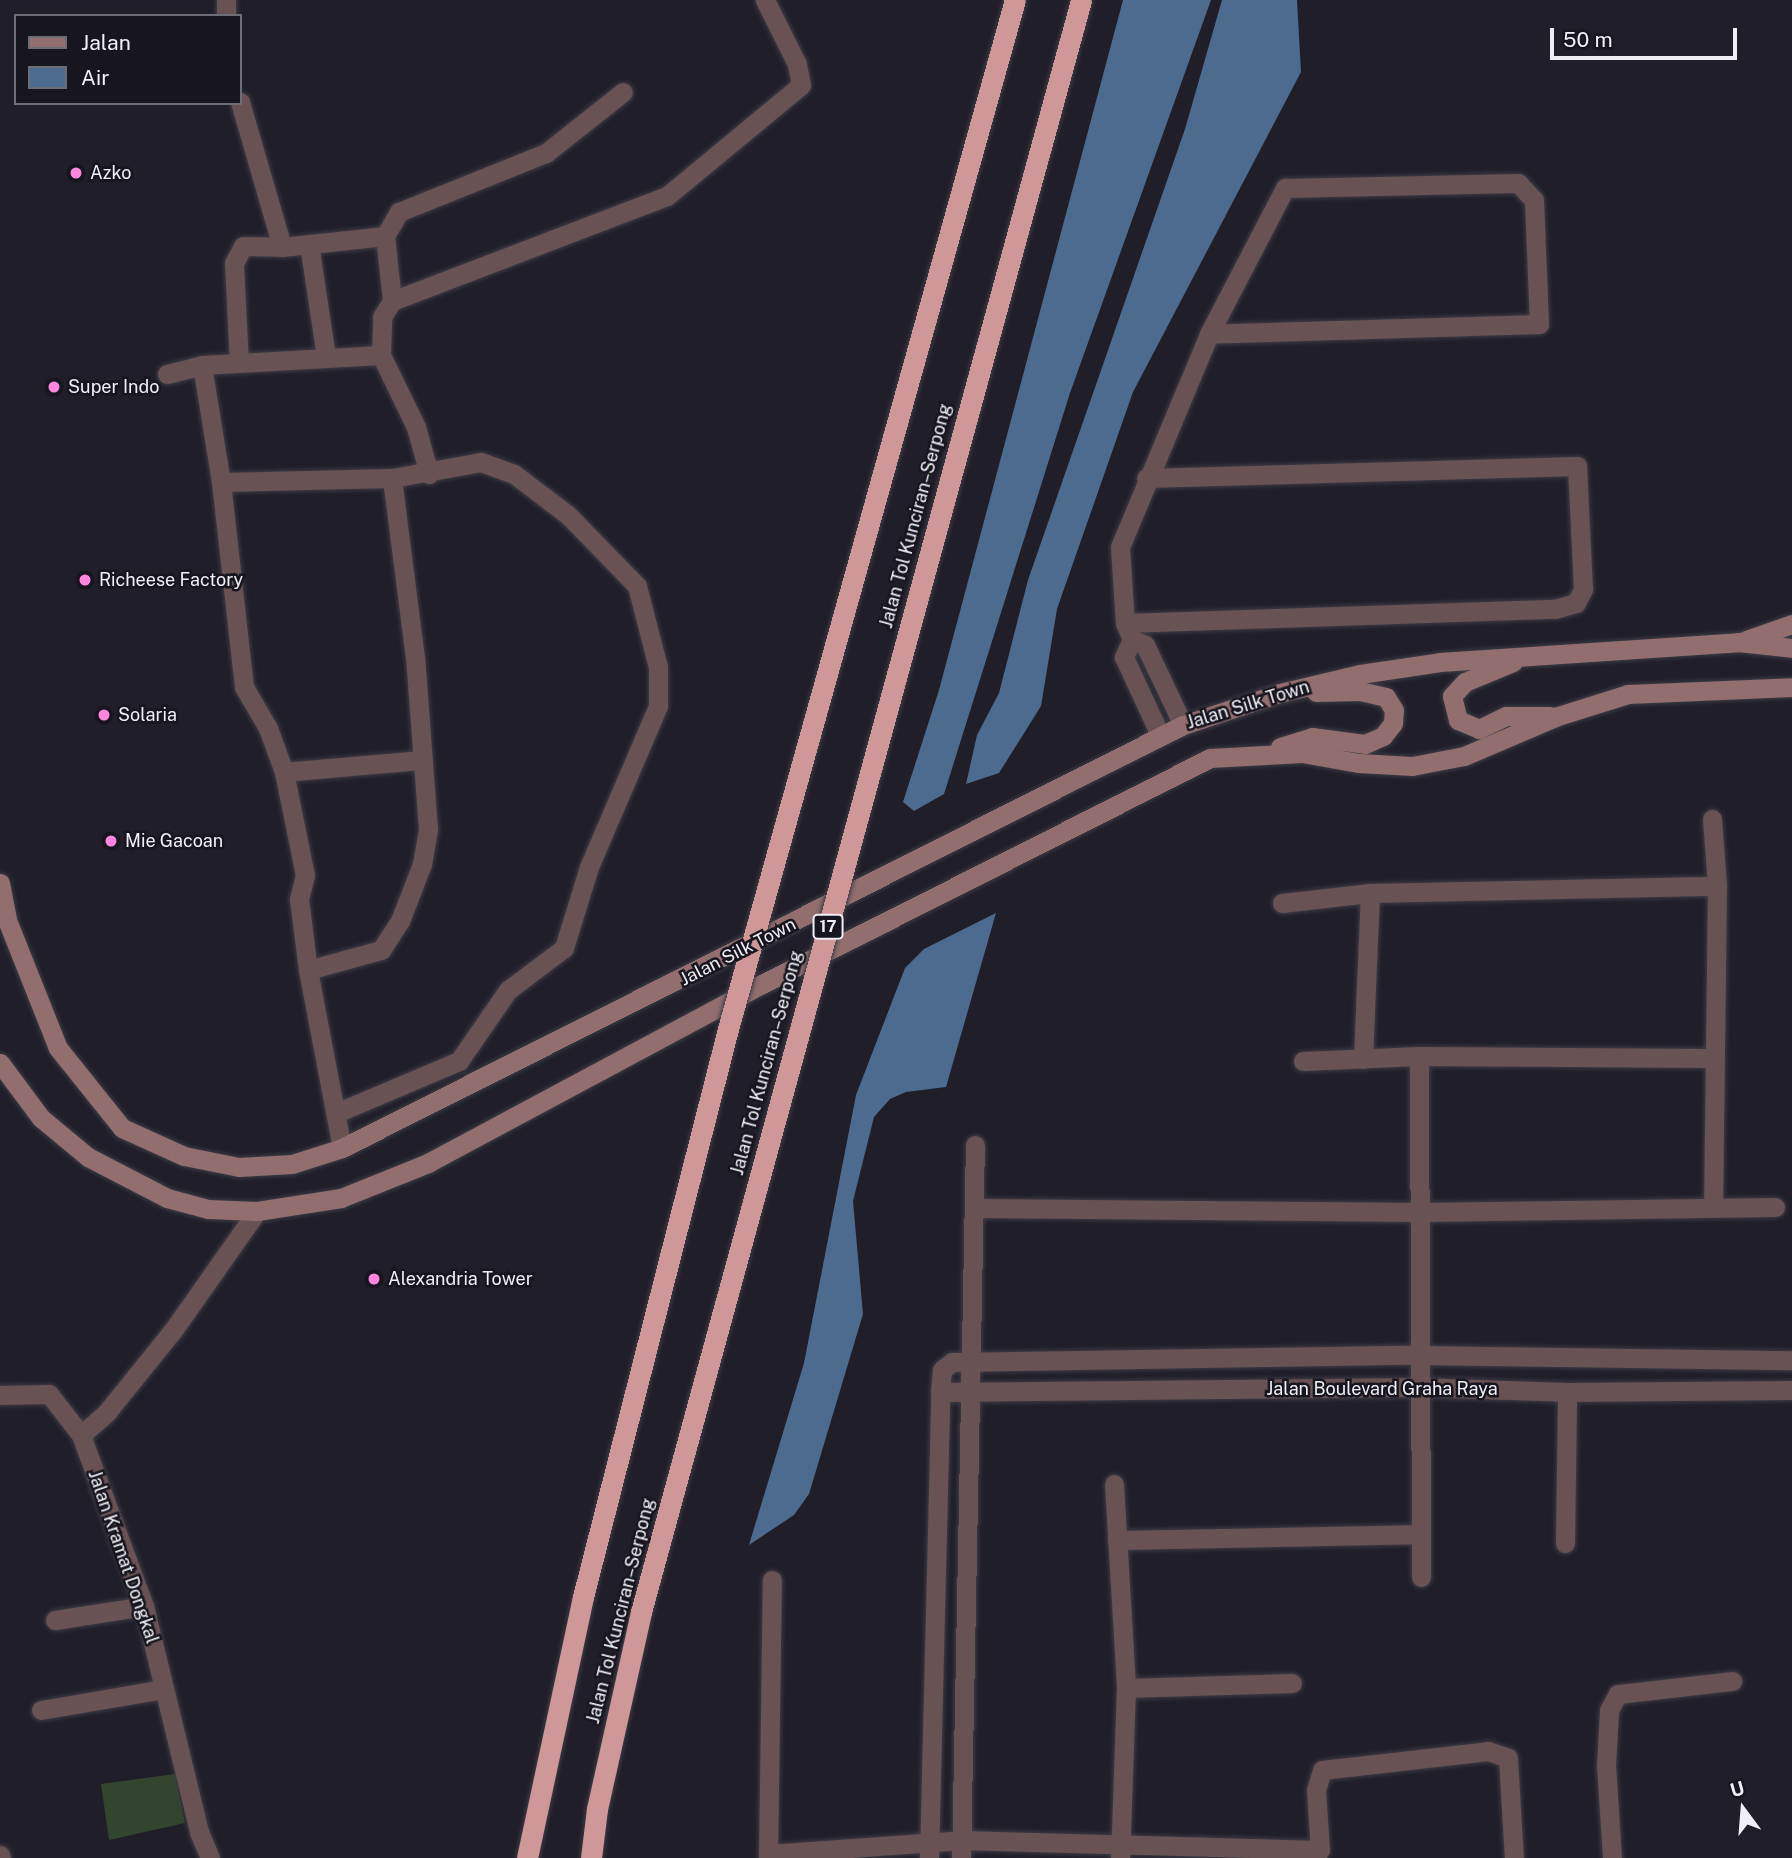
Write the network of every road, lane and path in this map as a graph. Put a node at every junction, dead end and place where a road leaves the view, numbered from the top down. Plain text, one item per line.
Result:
1 (765, 0) edge
2 (1015, 0) edge
3 (1081, 0) edge
4 (623, 92) dead end
5 (241, 105) edge
6 (385, 236) junction
7 (309, 244) junction
8 (282, 247) junction
9 (392, 301) junction
10 (1209, 334) junction
11 (381, 355) junction
12 (326, 356) junction
13 (239, 363) junction
14 (202, 365) junction
15 (167, 374) dead end
16 (429, 474) junction
17 (392, 478) junction
18 (1146, 478) junction
19 (221, 482) junction
20 (1792, 624) edge
21 (1128, 631) junction
22 (1738, 642) junction
23 (1792, 648) edge
24 (1530, 655) junction
25 (1792, 687) edge
26 (1280, 693) junction
27 (1558, 716) junction
28 (1183, 725) junction
29 (1160, 736) junction
30 (1266, 751) junction
31 (421, 760) junction
32 (284, 772) junction
33 (1712, 819) dead end
34 (0, 883) edge
35 (1717, 886) junction
36 (1370, 893) junction
37 (1282, 903) dead end
38 (4, 916) edge
39 (308, 970) junction
40 (1419, 1056) junction
41 (1714, 1058) junction
42 (1363, 1059) junction
43 (1303, 1061) dead end
44 (0, 1063) edge
45 (338, 1112) junction
46 (975, 1145) dead end
47 (342, 1148) junction
48 (1713, 1205) junction
49 (1775, 1207) dead end
50 (974, 1208) junction
51 (257, 1211) junction
52 (1420, 1212) junction
53 (1422, 1355) junction
54 (1792, 1360) edge
55 (973, 1362) junction
56 (1420, 1387) junction
57 (1792, 1390) edge
58 (972, 1391) junction
59 (940, 1392) junction
60 (1567, 1392) junction
61 (0, 1395) edge
62 (81, 1435) junction
63 (1114, 1483) dead end
64 (1418, 1534) junction
65 (1117, 1540) junction
66 (1565, 1543) dead end
67 (1421, 1577) dead end
68 (772, 1580) dead end
69 (144, 1606) junction
70 (55, 1620) dead end
71 (1732, 1681) dead end
72 (1292, 1683) dead end
73 (1126, 1688) junction
74 (164, 1689) junction
75 (41, 1710) dead end
76 (929, 1849) edge
77 (961, 1849) edge
78 (1120, 1851) edge
79 (1321, 1854) edge
80 (768, 1856) edge
81 (210, 1858) edge
82 (527, 1858) edge
83 (591, 1858) edge
84 (1514, 1858) edge
85 (1612, 1858) edge

1 - 9 street
2 - 82 highway, bridge
3 - 83 highway, Jalan Tol Kunciran–Serpong / 17, bridge
4 - 6 street
5 - 8 street
6 - 7 street
6 - 9 street
7 - 8 street
7 - 12 street
8 - 13 street
9 - 11 street
10 - 10 street
10 - 18 street
11 - 12 street
11 - 16 street
12 - 13 street
13 - 14 street
14 - 15 street
14 - 19 street
16 - 17 street
16 - 45 street
17 - 19 street
17 - 31 street
18 - 21 street
18 - 21 street
19 - 32 street
20 - 22 main road
21 - 28 street
21 - 29 street
22 - 23 main road, Jalan Silk Town
22 - 24 main road, Jalan Silk Town
24 - 26 main road, Jalan Silk Town
24 - 27 main road
25 - 27 main road
26 - 28 main road, Jalan Silk Town
26 - 30 main road
27 - 30 main road
28 - 29 main road, Jalan Silk Town
29 - 47 main road, Jalan Silk Town
30 - 51 main road
31 - 32 street
31 - 39 street
32 - 39 street
33 - 35 street
34 - 38 main road, Jalan Silk Town
35 - 36 street
35 - 41 street
36 - 37 street
36 - 42 street
38 - 47 main road, Jalan Silk Town
39 - 45 street
40 - 41 street
40 - 42 street
40 - 52 street
41 - 48 street
42 - 43 street
44 - 51 main road
45 - 47 street
46 - 50 street
48 - 49 street
48 - 52 street
50 - 52 street
50 - 55 street
51 - 62 street
52 - 53 street
53 - 54 street, Jalan Boulevard Graha Raya
53 - 55 street, Jalan Boulevard Graha Raya
53 - 56 street
55 - 58 street
55 - 59 street, Jalan Boulevard Graha Raya
56 - 58 street, Jalan Boulevard Graha Raya
56 - 60 street, Jalan Boulevard Graha Raya
56 - 64 street
57 - 60 street, Jalan Boulevard Graha Raya
58 - 59 street, Jalan Boulevard Graha Raya
58 - 77 street
59 - 76 street, Jalan Boulevard Graha Raya
60 - 66 street
61 - 62 street, Jalan Kramat Dongkal
62 - 69 street, Jalan Kramat Dongkal
63 - 65 street
64 - 65 street
64 - 67 street
65 - 73 street
68 - 80 street
69 - 70 street
69 - 74 street, Jalan Kramat Dongkal
71 - 85 street
72 - 73 street
73 - 78 street
74 - 75 street
74 - 81 street, Jalan Kramat Dongkal
76 - 77 street
76 - 80 street
77 - 78 street
78 - 79 street
79 - 84 street

